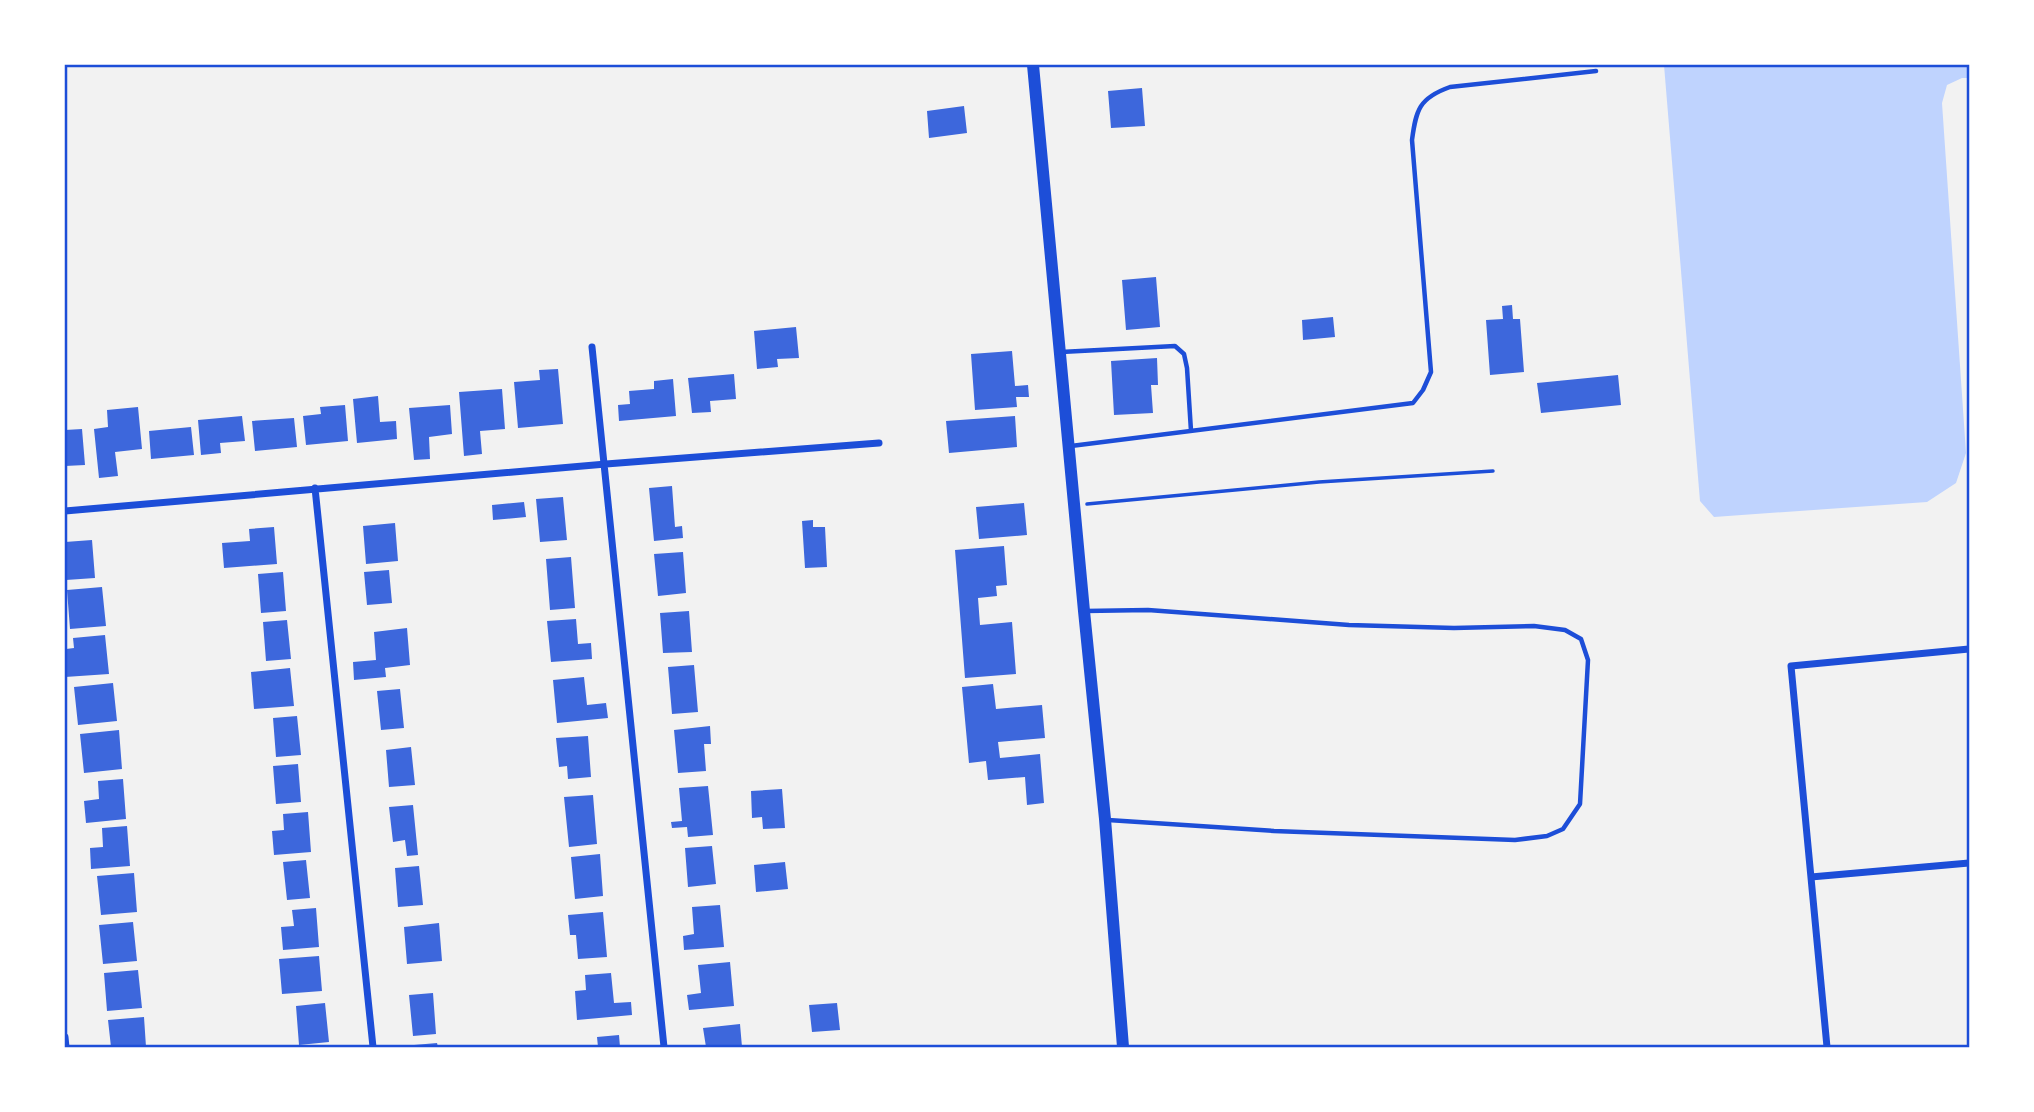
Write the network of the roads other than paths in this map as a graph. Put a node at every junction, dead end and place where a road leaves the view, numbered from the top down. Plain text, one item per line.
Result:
1 (1033, 65) edge
2 (1596, 71) dead end
3 (592, 347) dead end
4 (1060, 352) junction
5 (1191, 431) junction
6 (879, 443) dead end
7 (1070, 446) junction
8 (606, 464) junction
9 (315, 488) junction
10 (65, 511) edge
11 (1084, 611) junction
12 (1969, 649) edge
13 (1105, 819) junction
14 (1969, 863) edge
15 (1811, 877) junction
16 (65, 1037) edge
17 (66, 1047) edge
18 (373, 1047) edge
19 (664, 1047) edge
20 (1123, 1047) edge
21 (1827, 1047) edge

1 - 4 street
2 - 5 lane
3 - 8 street
4 - 5 lane
4 - 7 street
5 - 7 lane
6 - 8 street
7 - 11 street
8 - 9 street
8 - 19 street
9 - 10 street
9 - 18 street
11 - 13 street
11 - 13 lane
12 - 15 street
13 - 20 street
14 - 15 street
15 - 21 street
16 - 17 street

